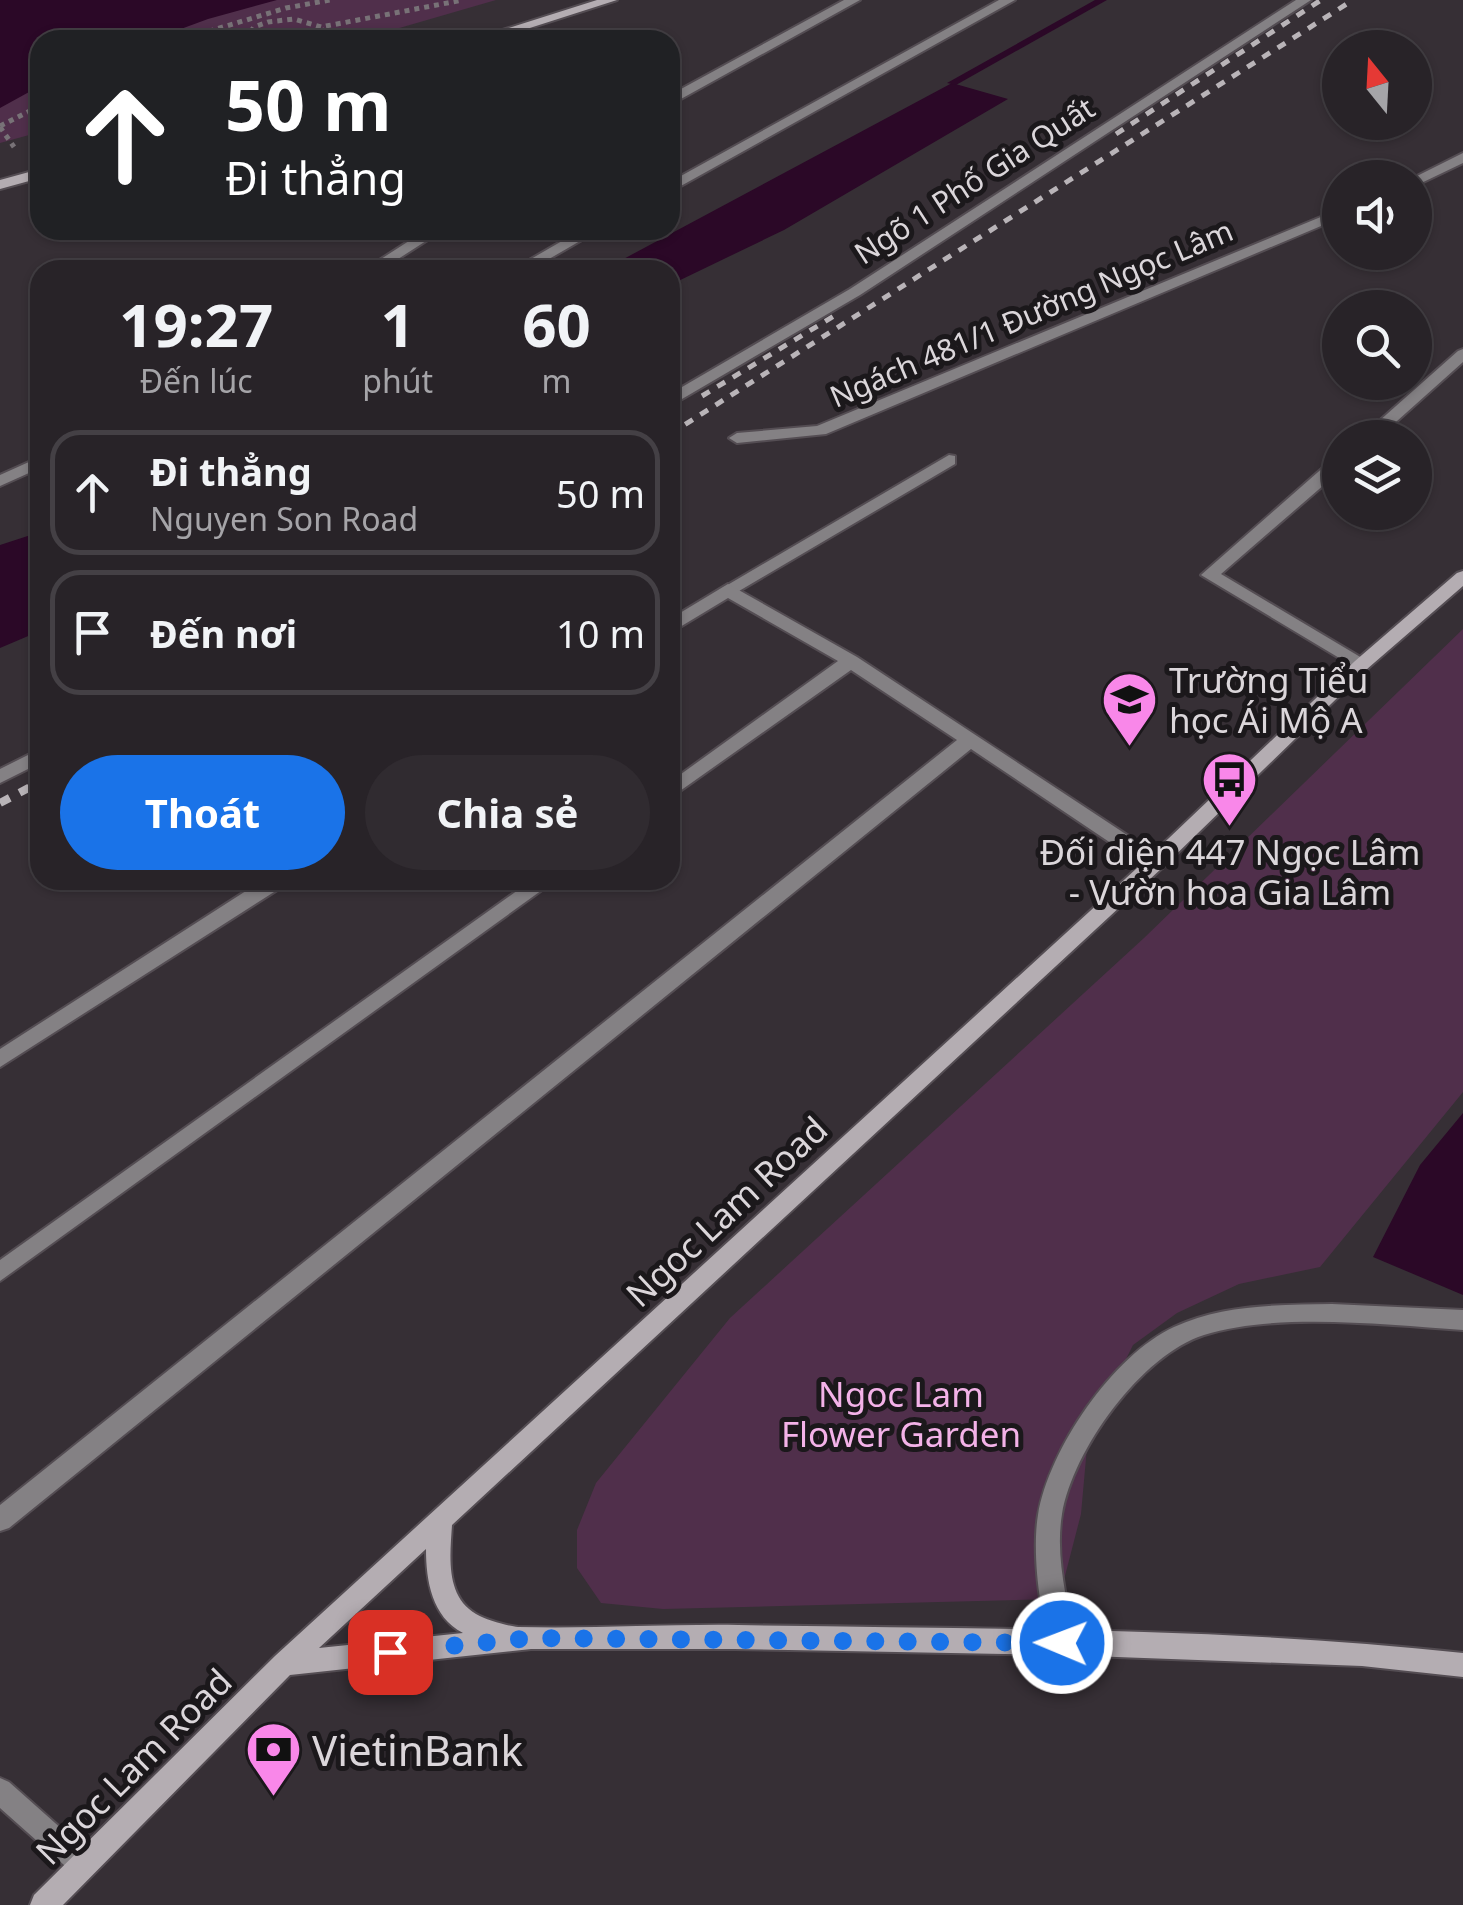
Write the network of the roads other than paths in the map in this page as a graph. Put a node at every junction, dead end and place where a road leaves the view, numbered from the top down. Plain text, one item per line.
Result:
1 (611, 0) edge
2 (854, 0) edge
3 (1008, 0) edge
4 (1305, 0) edge
5 (511, 30) edge
6 (680, 96) edge
7 (1463, 157) edge
8 (1432, 173) edge
9 (30, 175) edge
10 (680, 182) edge
11 (0, 185) edge
12 (1322, 221) edge
13 (420, 240) edge
14 (574, 240) edge
15 (388, 260) edge
16 (536, 260) edge
17 (1463, 354) edge
18 (680, 395) edge
19 (1388, 420) edge
20 (736, 438) dead end
21 (949, 460) dead end
22 (30, 466) edge
23 (1322, 478) edge
24 (0, 480) edge
25 (1463, 578) edge
26 (728, 590) junction
27 (680, 621) edge
28 (851, 661) junction
29 (1361, 665) junction
30 (970, 740) junction
31 (30, 760) edge
32 (0, 777) edge
33 (680, 784) edge
34 (1155, 863) junction
35 (262, 890) edge
36 (532, 890) edge
37 (0, 1059) edge
38 (0, 1272) edge
39 (1463, 1320) edge
40 (0, 1520) edge
41 (440, 1522) junction
42 (531, 1638) junction
43 (1062, 1643) junction
44 (284, 1664) junction
45 (1463, 1665) edge
46 (0, 1790) edge
47 (82, 1864) junction
48 (44, 1905) edge

1 - 5 main road
2 - 6 street
3 - 10 street
4 - 18 street, Ngõ 1 Phố Gia Quất
7 - 8 street
9 - 11 main road
12 - 20 street, Ngách 481/1 Đường Ngọc Lâm
13 - 15 street
14 - 16 street
17 - 19 street
21 - 26 street
22 - 24 street
23 - 29 street
25 - 29 main road, Ngoc Lam Road
26 - 27 street
26 - 28 street
28 - 30 street
28 - 33 street
29 - 34 main road, Ngoc Lam Road
30 - 34 street
30 - 40 street
31 - 32 street
34 - 41 main road, Ngoc Lam Road
35 - 37 street
36 - 38 street
39 - 43 street
41 - 42 main road
41 - 44 main road, Ngoc Lam Road
42 - 43 main road
42 - 44 main road
43 - 45 main road
44 - 47 main road, Ngoc Lam Road
46 - 47 street
47 - 48 main road, Ngoc Lam Road

